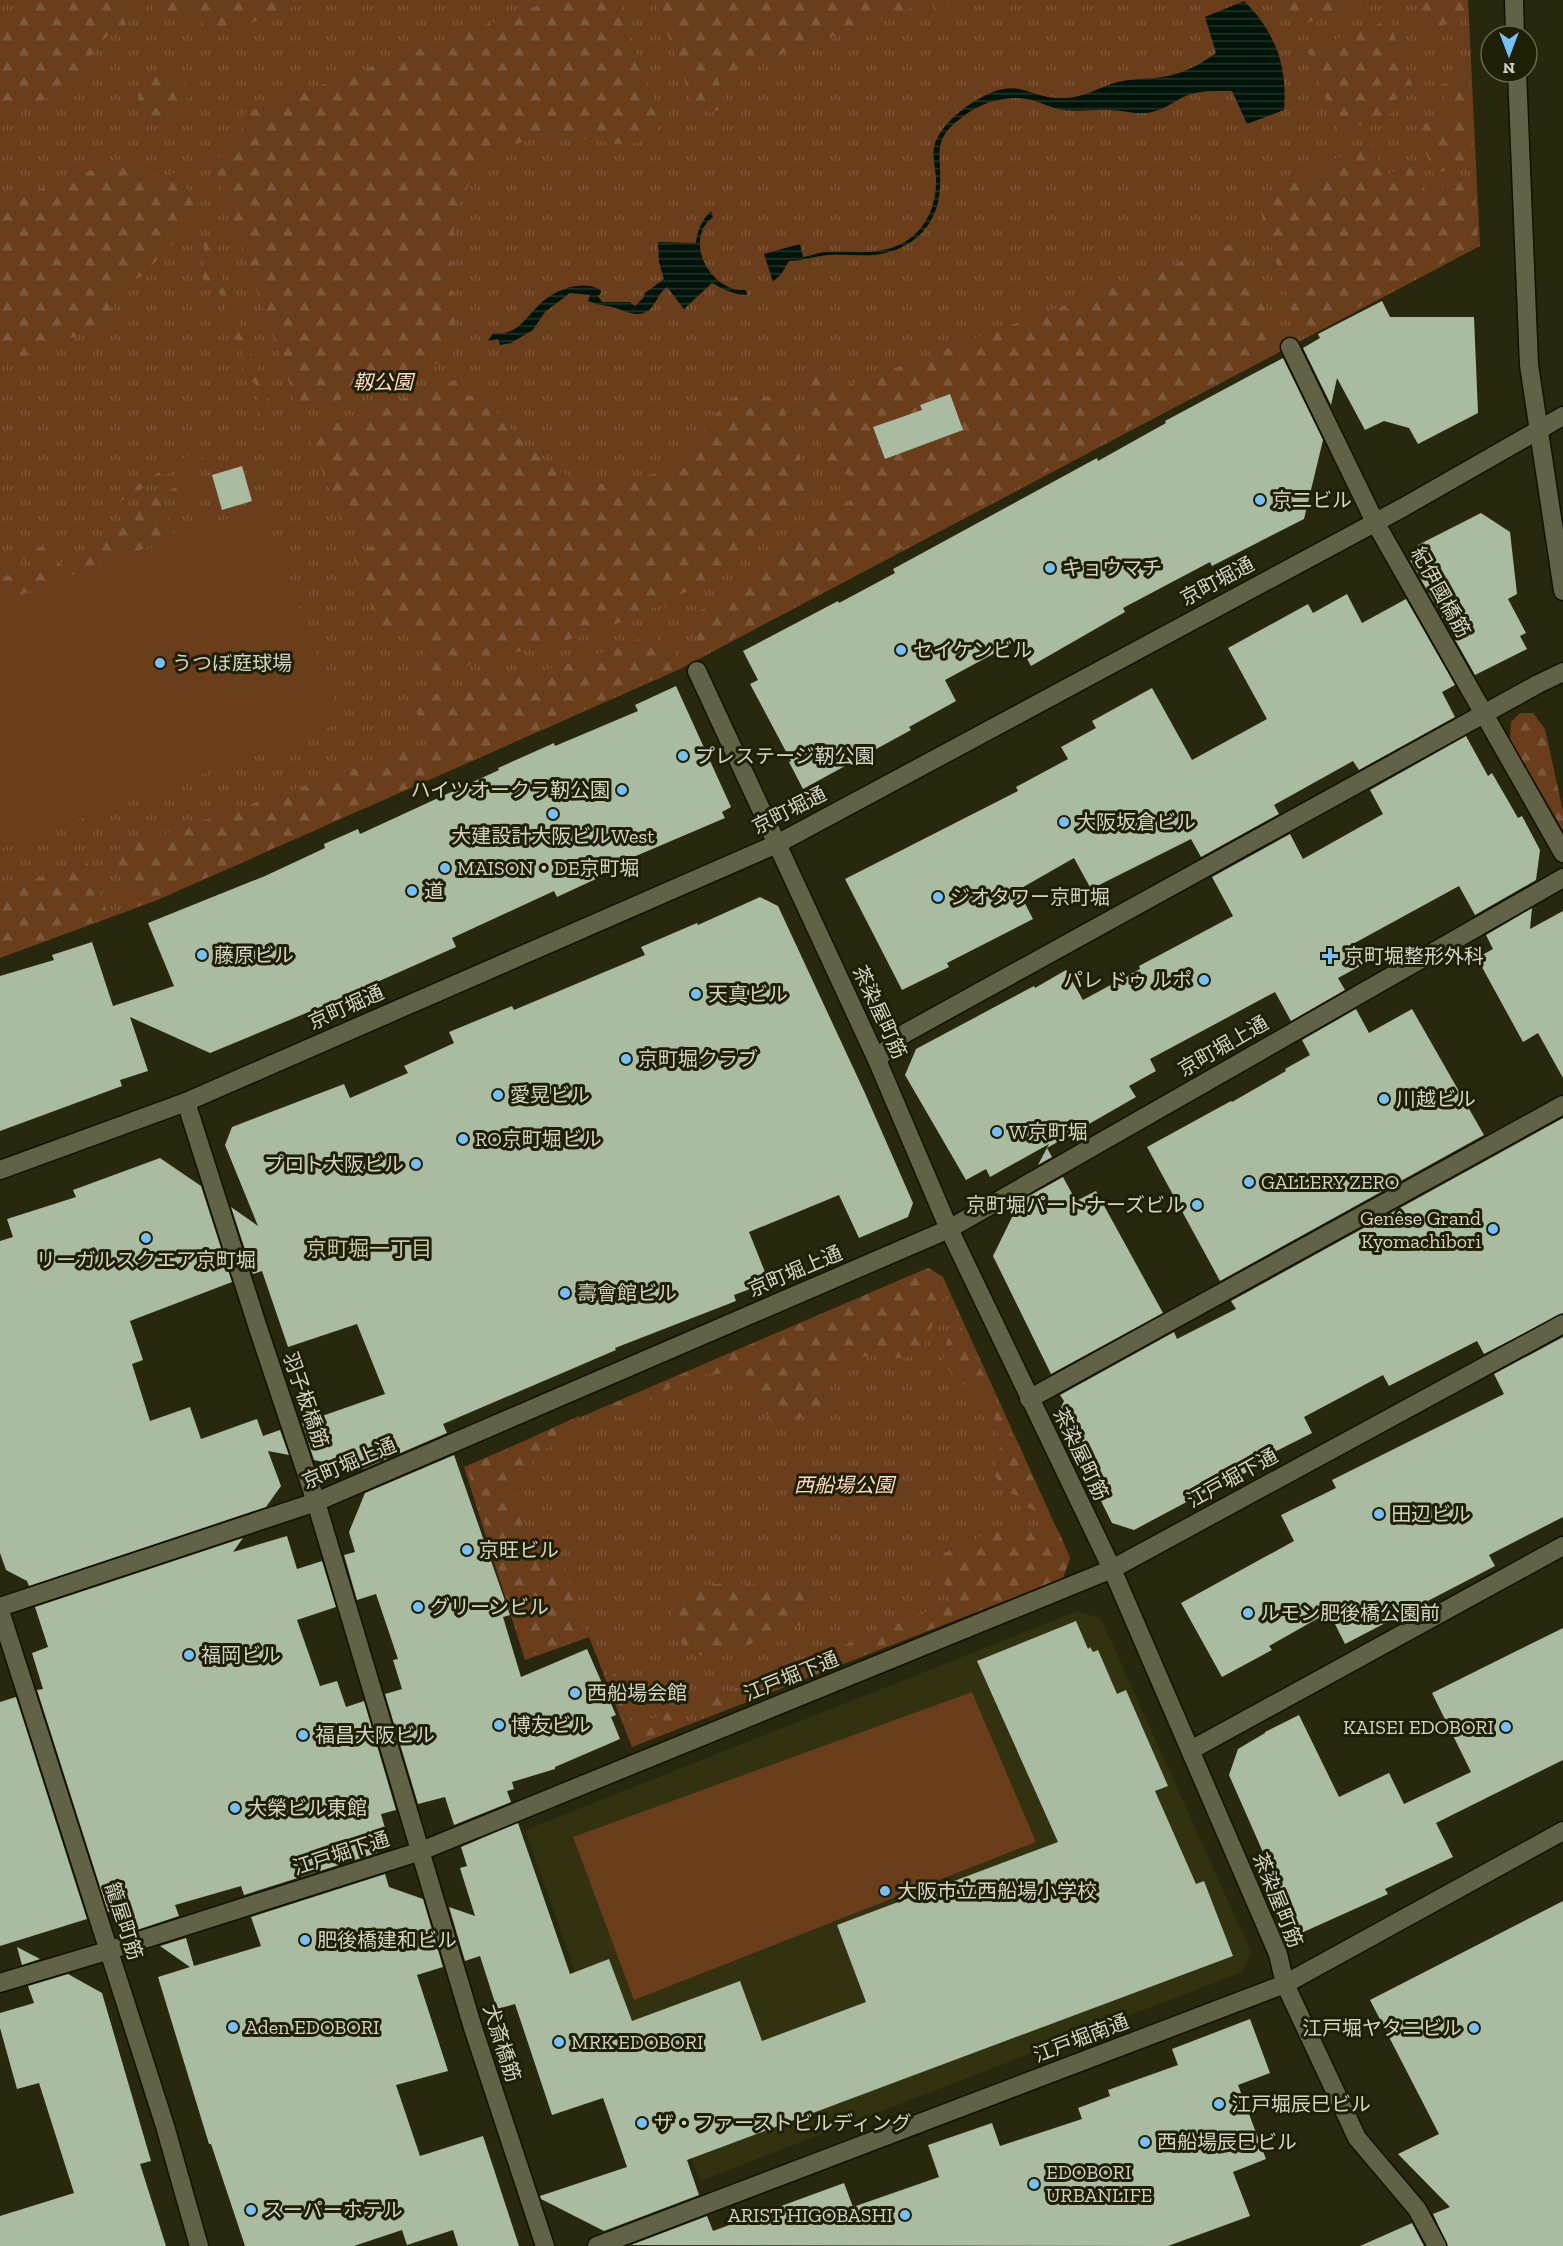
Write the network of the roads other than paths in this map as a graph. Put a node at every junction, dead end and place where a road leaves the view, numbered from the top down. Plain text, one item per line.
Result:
1 (1514, 0) edge
2 (1515, 24) edge
3 (1517, 84) edge
4 (1290, 347) dead end
5 (1563, 416) edge
6 (1538, 431) junction
7 (1375, 522) junction
8 (1563, 591) edge
9 (697, 671) dead end
10 (1563, 672) edge
11 (1483, 715) junction
12 (777, 844) junction
13 (1563, 854) edge
14 (1563, 878) edge
15 (877, 1060) junction
16 (186, 1102) junction
17 (1563, 1105) edge
18 (0, 1170) edge
19 (949, 1229) junction
20 (1563, 1324) edge
21 (1029, 1399) junction
22 (316, 1502) junction
23 (1563, 1546) edge
24 (1112, 1569) junction
25 (0, 1609) edge
26 (1191, 1750) junction
27 (1563, 1832) edge
28 (421, 1851) junction
29 (110, 1950) junction
30 (0, 1983) edge
31 (1285, 1984) junction
32 (199, 2246) edge
33 (545, 2246) edge
34 (597, 2246) edge
35 (1437, 2246) edge

1 - 2 street
3 - 6 street
4 - 7 street, 紀伊國橋筋
5 - 6 street, 京町堀通
6 - 7 street, 京町堀通
6 - 8 street
7 - 11 street, 紀伊國橋筋
7 - 12 street, 京町堀通
9 - 12 street, 茶染屋町筋
10 - 11 street
11 - 13 street, 紀伊國橋筋
11 - 15 street
12 - 15 street, 茶染屋町筋
12 - 16 street, 京町堀通
14 - 19 street, 京町堀上通
15 - 19 street, 茶染屋町筋
16 - 18 street, 京町堀通
16 - 22 street, 羽子板橋筋
17 - 21 street
19 - 21 street, 茶染屋町筋
19 - 22 street, 京町堀上通
20 - 24 street, 江戸堀下通
21 - 24 street, 茶染屋町筋
22 - 25 street, 京町堀上通
22 - 28 street, 羽子板橋筋
23 - 26 street
24 - 26 street, 茶染屋町筋
24 - 28 street, 江戸堀下通
25 - 29 street, 籠屋町筋
26 - 31 street, 茶染屋町筋
27 - 31 street, 江戸堀南通
28 - 29 street, 江戸堀下通
28 - 33 street, 犬斎橋筋
29 - 30 street, 江戸堀下通
29 - 32 street, 籠屋町筋
31 - 34 street, 江戸堀南通
31 - 35 street, 茶染屋町筋

